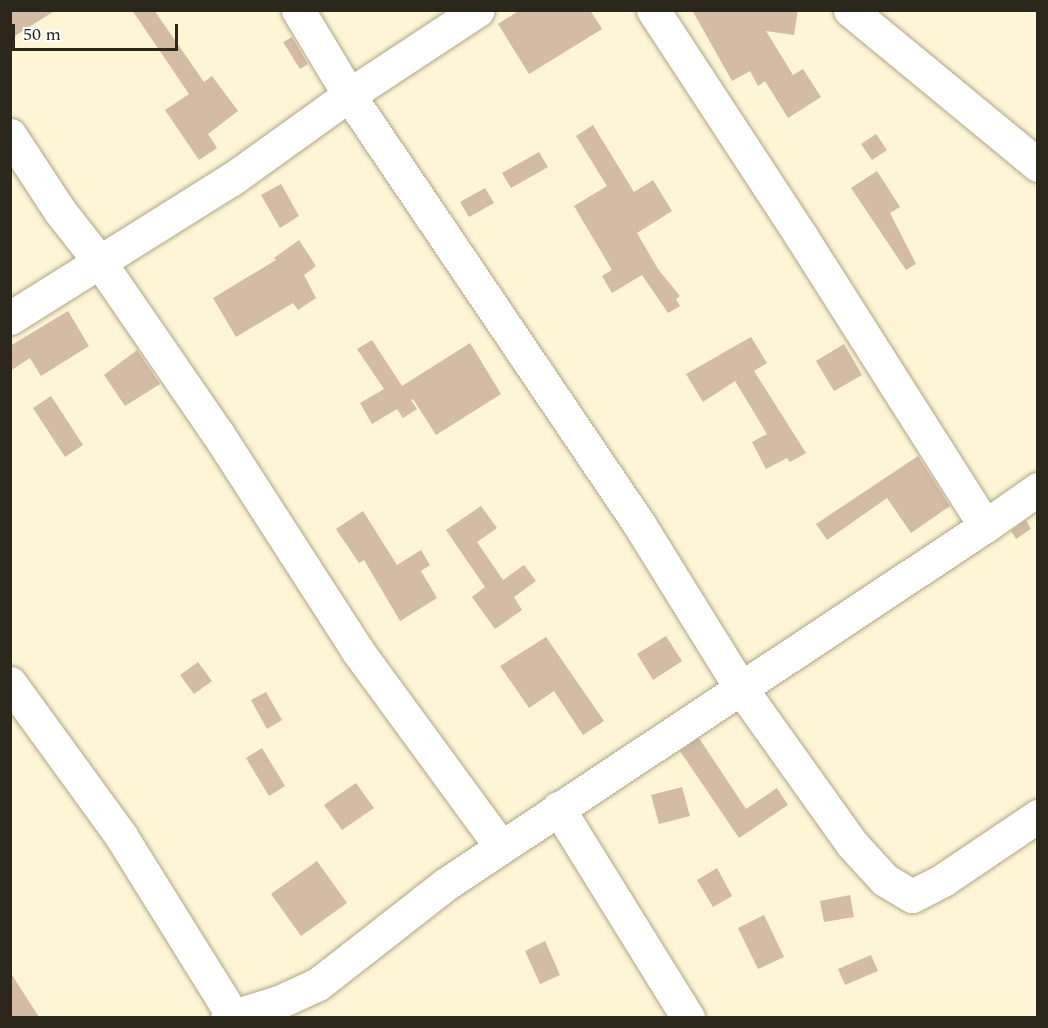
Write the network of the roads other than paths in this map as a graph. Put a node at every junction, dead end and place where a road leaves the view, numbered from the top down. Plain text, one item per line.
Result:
1 (298, 10) edge
2 (478, 10) edge
3 (653, 10) edge
4 (850, 10) edge
5 (349, 95) junction
6 (10, 135) edge
7 (1038, 165) edge
8 (99, 261) junction
9 (10, 318) edge
10 (1038, 489) edge
11 (985, 526) junction
12 (10, 683) edge
13 (740, 687) junction
14 (558, 808) junction
15 (1038, 816) edge
16 (501, 847) junction
17 (230, 1016) edge
18 (688, 1017) edge

1 - 5 street
2 - 5 street
3 - 11 street
4 - 7 street
5 - 8 street
5 - 13 street
6 - 8 street
8 - 9 street
8 - 16 street
10 - 11 street
11 - 13 street
12 - 17 street
13 - 14 street
13 - 15 street
14 - 16 street
14 - 18 street
16 - 17 street

